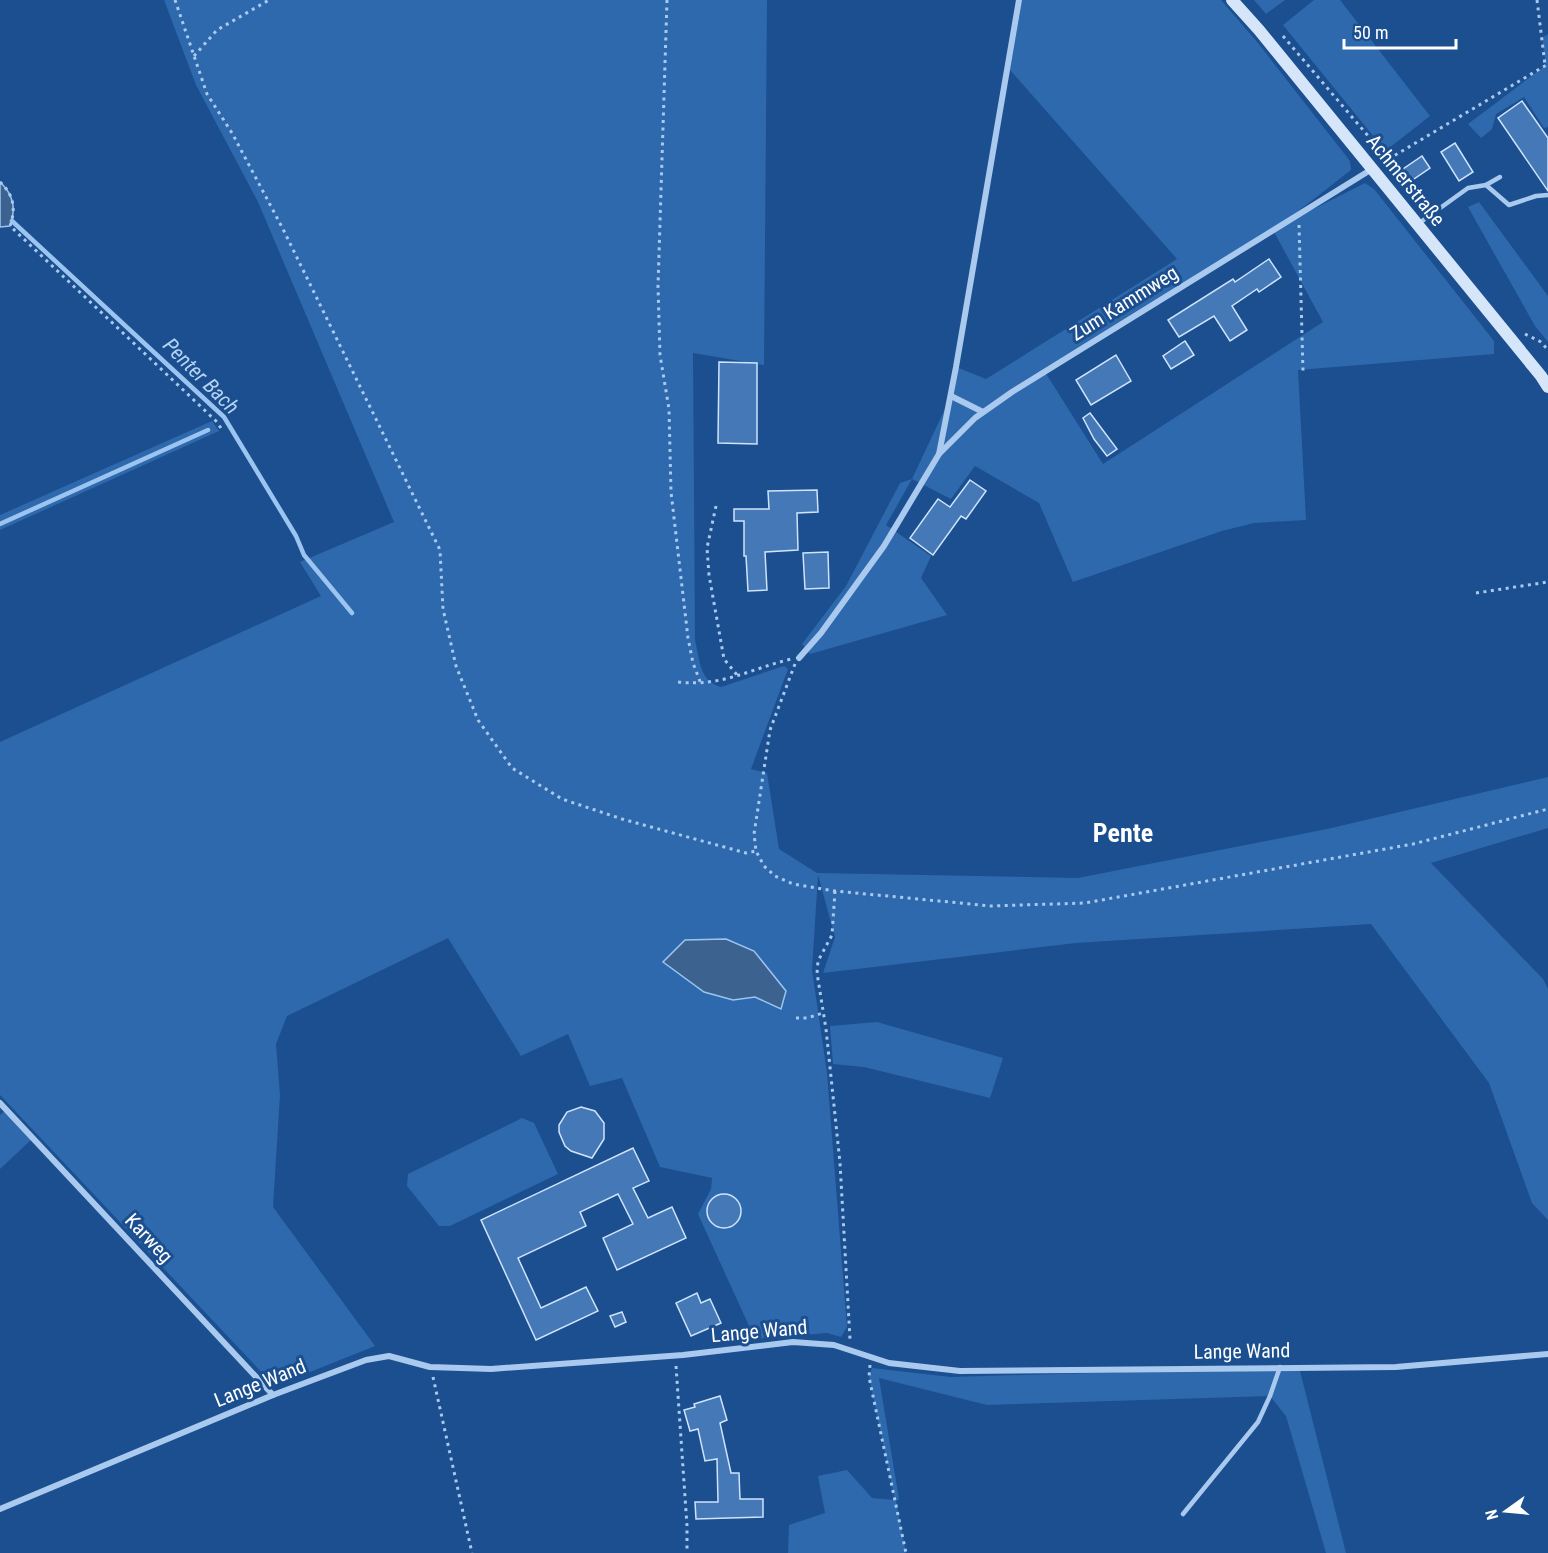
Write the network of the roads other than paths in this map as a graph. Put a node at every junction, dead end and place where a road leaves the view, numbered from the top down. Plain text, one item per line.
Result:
1 (1018, 0) edge
2 (1232, 0) edge
3 (1372, 169) junction
4 (1500, 177) dead end
5 (1486, 185) junction
6 (1548, 195) edge
7 (1418, 224) junction
8 (1548, 387) edge
9 (951, 396) junction
10 (983, 412) junction
11 (939, 454) junction
12 (799, 658) road end
13 (0, 1103) edge
14 (1548, 1354) edge
15 (1280, 1367) junction
16 (273, 1395) junction
17 (0, 1509) edge
18 (1184, 1514) dead end

1 - 9 street
2 - 3 street, Achmerstraße
3 - 7 street, Achmerstraße
3 - 10 street, Zum Kammweg
4 - 5 lane
5 - 6 lane
5 - 7 lane
7 - 8 street, Achmerstraße
9 - 10 street
9 - 11 street
10 - 11 street, Zum Kammweg
11 - 12 street, Zum Kammweg
13 - 16 street, Karweg
14 - 15 street, Lange Wand
15 - 16 street, Lange Wand
15 - 18 lane
16 - 17 street, Lange Wand

